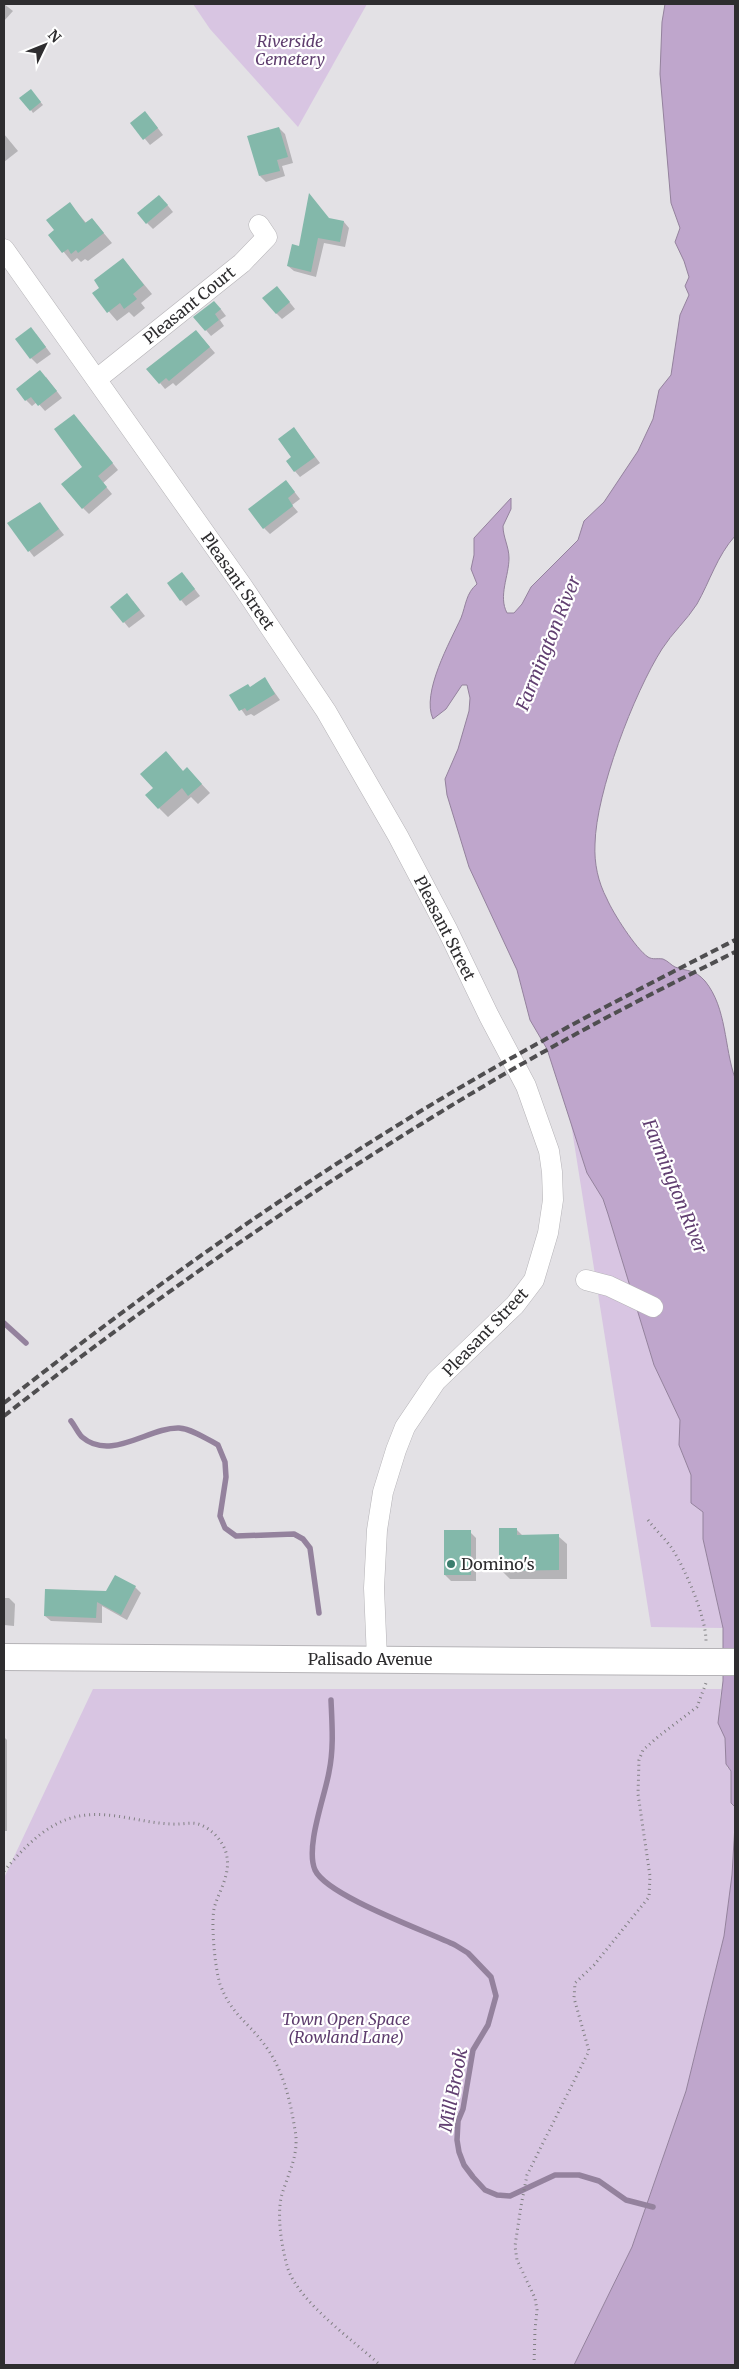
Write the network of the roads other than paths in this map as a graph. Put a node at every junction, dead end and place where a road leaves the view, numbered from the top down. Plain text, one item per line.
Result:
1 (260, 224) dead end
2 (4, 249) edge
3 (97, 379) junction
4 (586, 1280) dead end
5 (653, 1307) dead end
6 (4, 1657) edge
7 (377, 1659) junction
8 (735, 1662) edge

1 - 3 street, Pleasant Court
2 - 3 street, Pleasant Street
3 - 7 street, Pleasant Street
4 - 5 street
6 - 7 main road, Palisado Avenue
7 - 8 main road, Palisado Avenue, bridge

